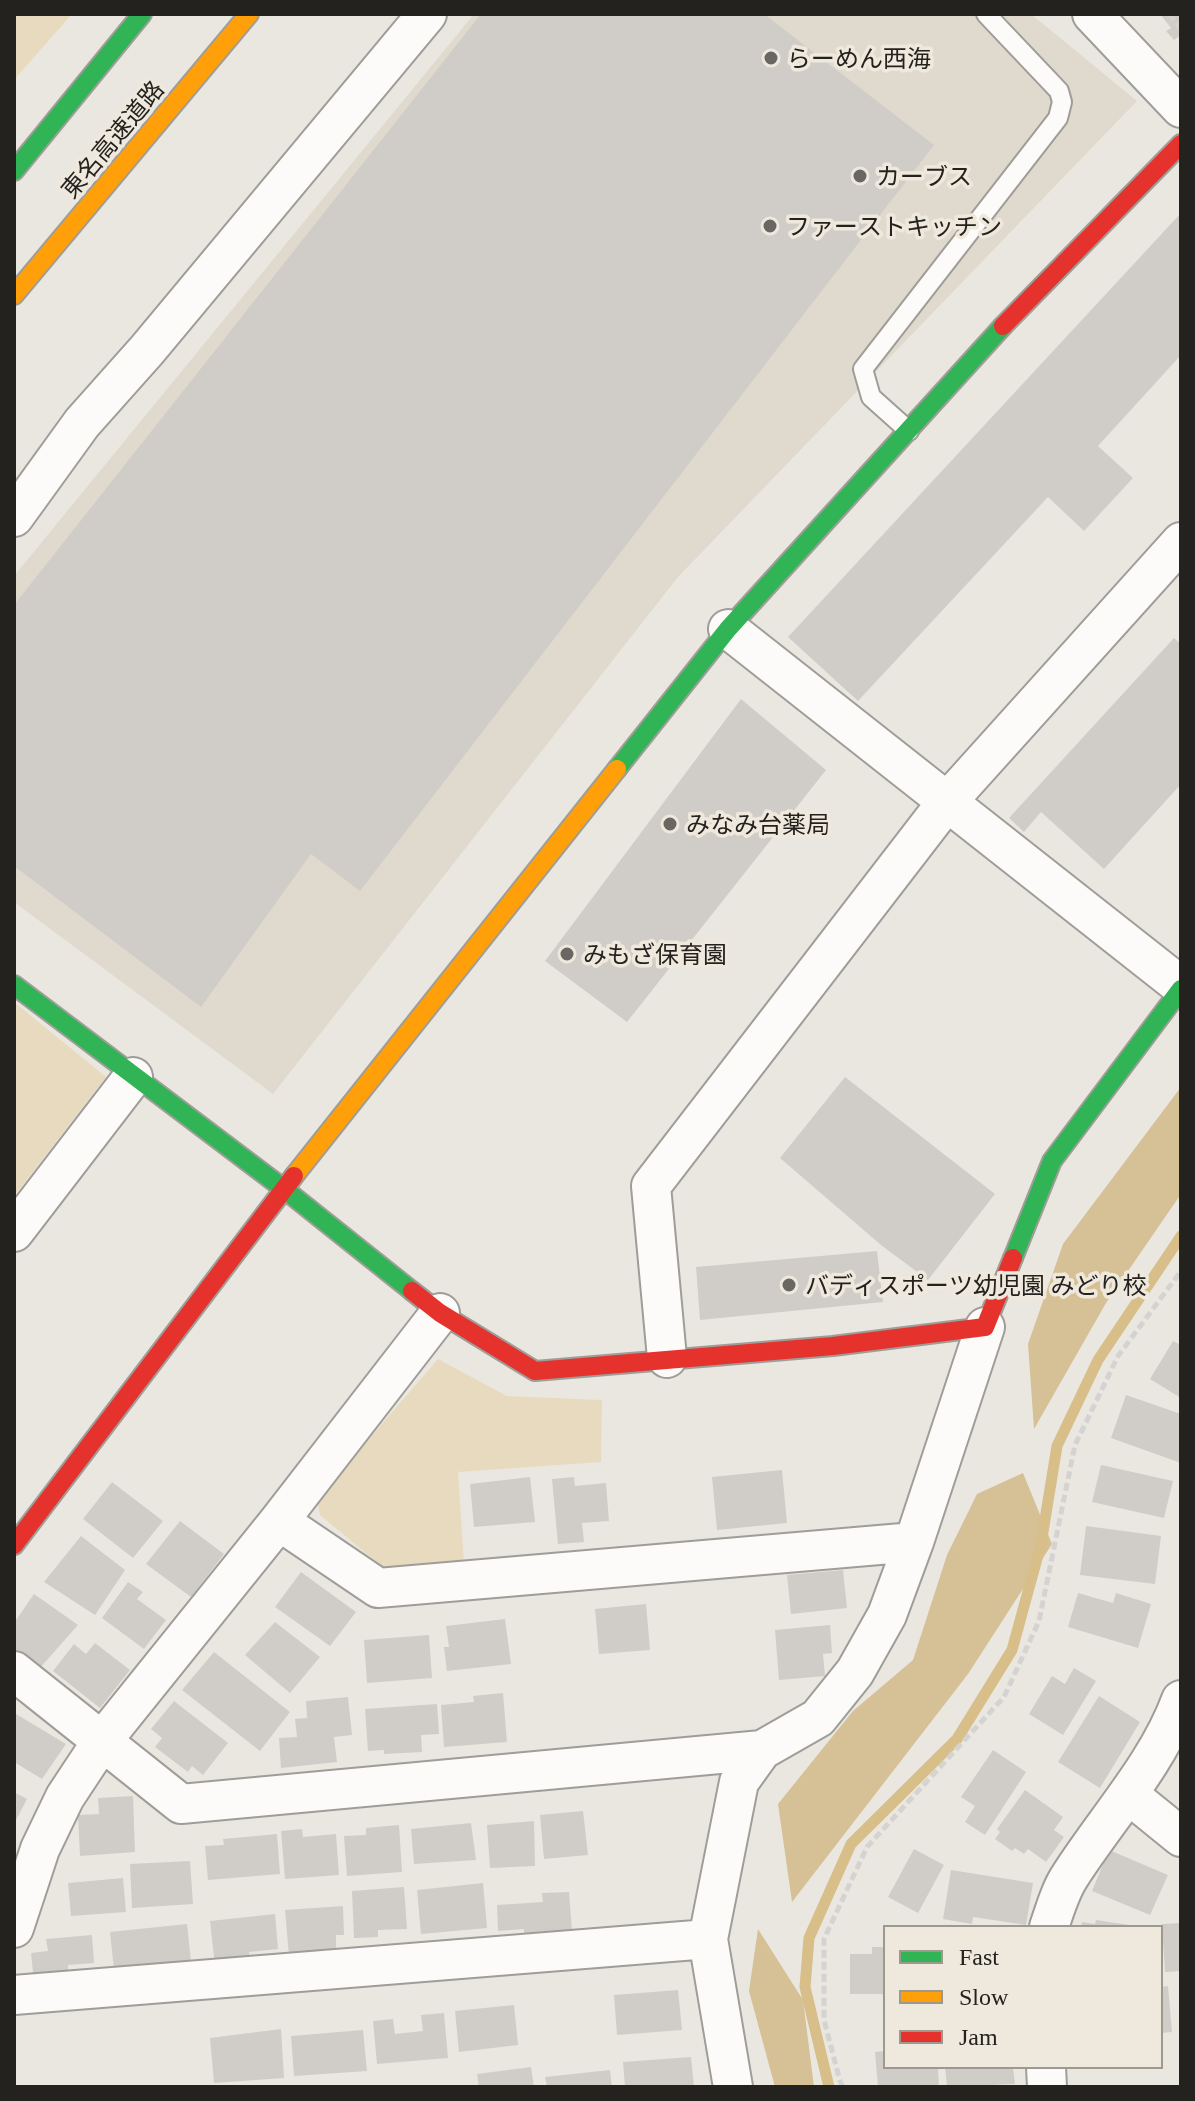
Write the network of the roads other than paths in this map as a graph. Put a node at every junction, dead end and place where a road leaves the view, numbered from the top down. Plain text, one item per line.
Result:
1 (142, 14) edge
2 (249, 14) edge
3 (427, 14) edge
4 (986, 14) edge
5 (1092, 14) edge
6 (1181, 108) edge
7 (1181, 144) edge
8 (14, 171) edge
9 (14, 295) edge
10 (909, 431) junction
11 (14, 517) edge
12 (1181, 542) edge
13 (728, 629) junction
14 (946, 803) junction
15 (14, 985) edge
16 (1181, 987) edge
17 (133, 1077) junction
18 (284, 1189) junction
19 (14, 1232) edge
20 (440, 1313) junction
21 (985, 1327) junction
22 (667, 1358) junction
23 (279, 1521) junction
24 (914, 1542) junction
25 (14, 1545) edge
26 (14, 1671) edge
27 (1181, 1700) edge
28 (102, 1741) junction
29 (762, 1750) junction
30 (1128, 1794) junction
31 (1181, 1837) edge
32 (1050, 1925) edge
33 (14, 1928) edge
34 (708, 1939) junction
35 (14, 1995) edge
36 (733, 2087) edge

1 - 8 main road
2 - 9 main road, 東名高速道路
3 - 11 street
4 - 10 lane
5 - 6 street
7 - 10 main road
10 - 13 main road
12 - 14 street
13 - 14 street
13 - 18 main road
14 - 16 street
14 - 22 street
15 - 17 main road
16 - 21 main road
17 - 18 main road
17 - 19 street
18 - 20 main road
18 - 25 main road
20 - 22 main road
20 - 23 street
21 - 22 main road
21 - 24 street
23 - 24 street
23 - 28 street
24 - 29 street
26 - 28 street
27 - 30 street
28 - 29 street
28 - 33 street
29 - 34 street
30 - 31 street
30 - 32 street
34 - 35 street
34 - 36 street

